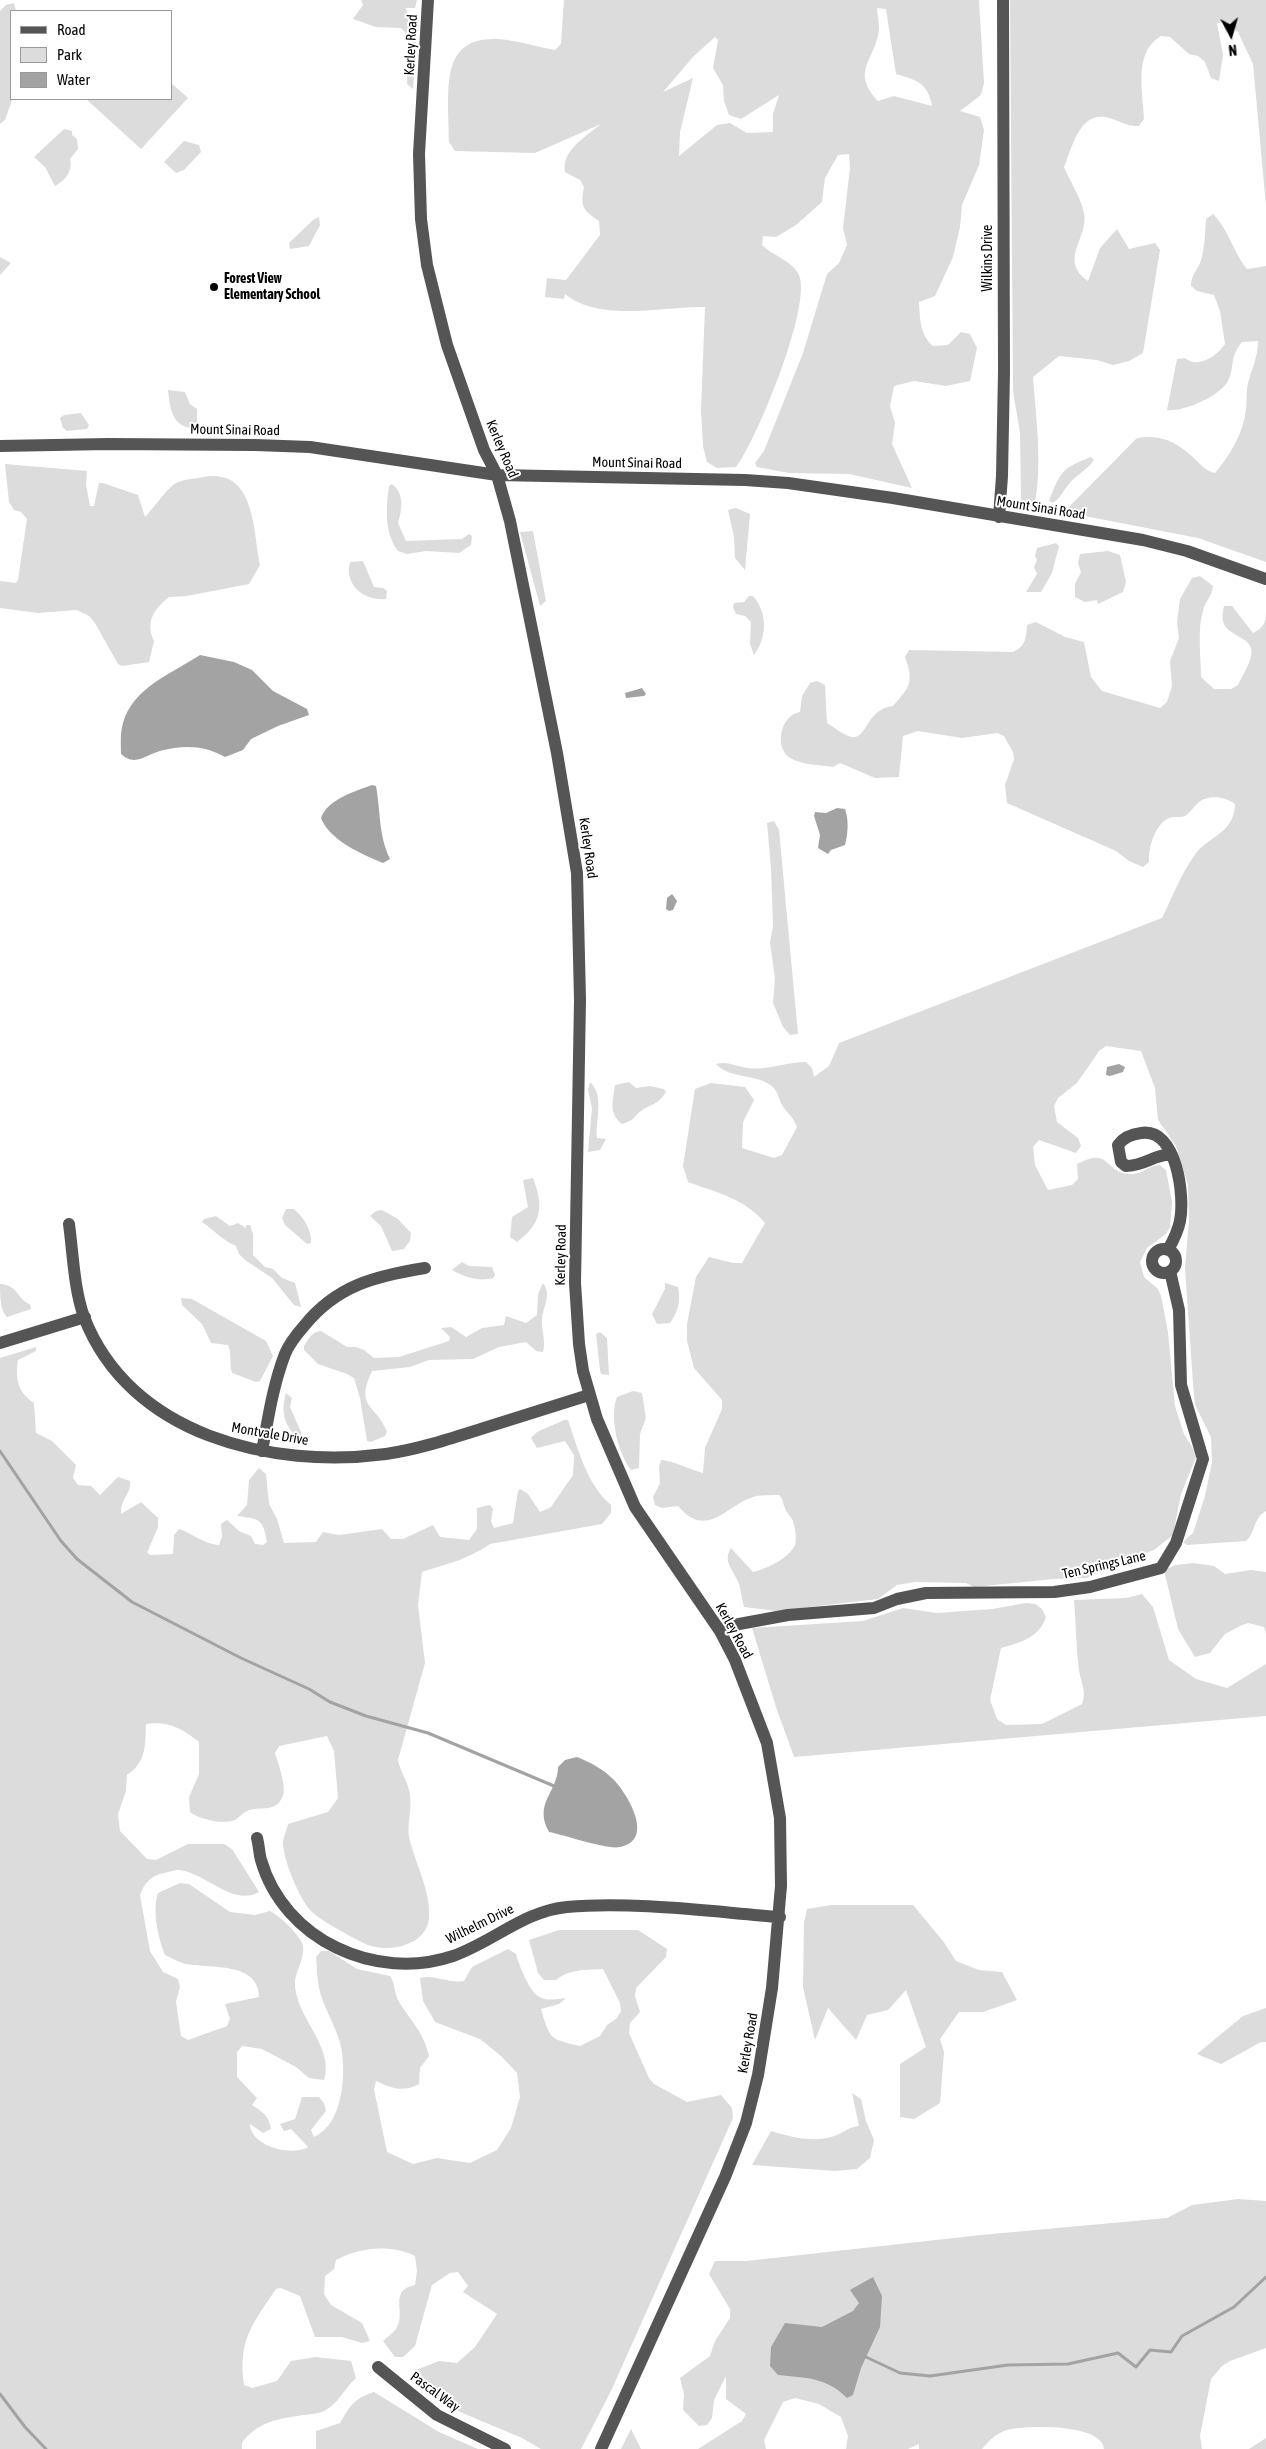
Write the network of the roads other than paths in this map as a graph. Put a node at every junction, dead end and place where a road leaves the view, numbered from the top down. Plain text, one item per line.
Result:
1 (428, 0) edge
2 (1003, 0) edge
3 (0, 446) edge
4 (497, 475) junction
5 (999, 516) junction
6 (1266, 579) edge
7 (1172, 1155) dead end
8 (69, 1224) dead end
9 (1168, 1250) junction
10 (425, 1268) dead end
11 (1170, 1271) junction
12 (84, 1317) junction
13 (0, 1343) edge
14 (589, 1395) junction
15 (262, 1451) junction
16 (720, 1631) junction
17 (257, 1838) dead end
18 (780, 1917) junction
19 (378, 2367) dead end
20 (505, 2449) edge
21 (601, 2449) edge

1 - 4 street, Kerley Road
2 - 5 street, Wilkins Drive
3 - 4 street, Mount Sinai Road
4 - 5 street, Mount Sinai Road
4 - 14 street, Kerley Road
5 - 6 street, Mount Sinai Road
7 - 9 street
8 - 12 street, Montvale Drive
9 - 11 street, Ten Springs Lane
9 - 11 street
10 - 15 street
11 - 16 street, Ten Springs Lane
12 - 13 street
12 - 15 street, Montvale Drive
14 - 15 street, Montvale Drive
14 - 16 street, Kerley Road
16 - 18 street, Kerley Road
17 - 18 street, Wilhelm Drive
18 - 21 street, Kerley Road
19 - 20 street, Pascal Way

